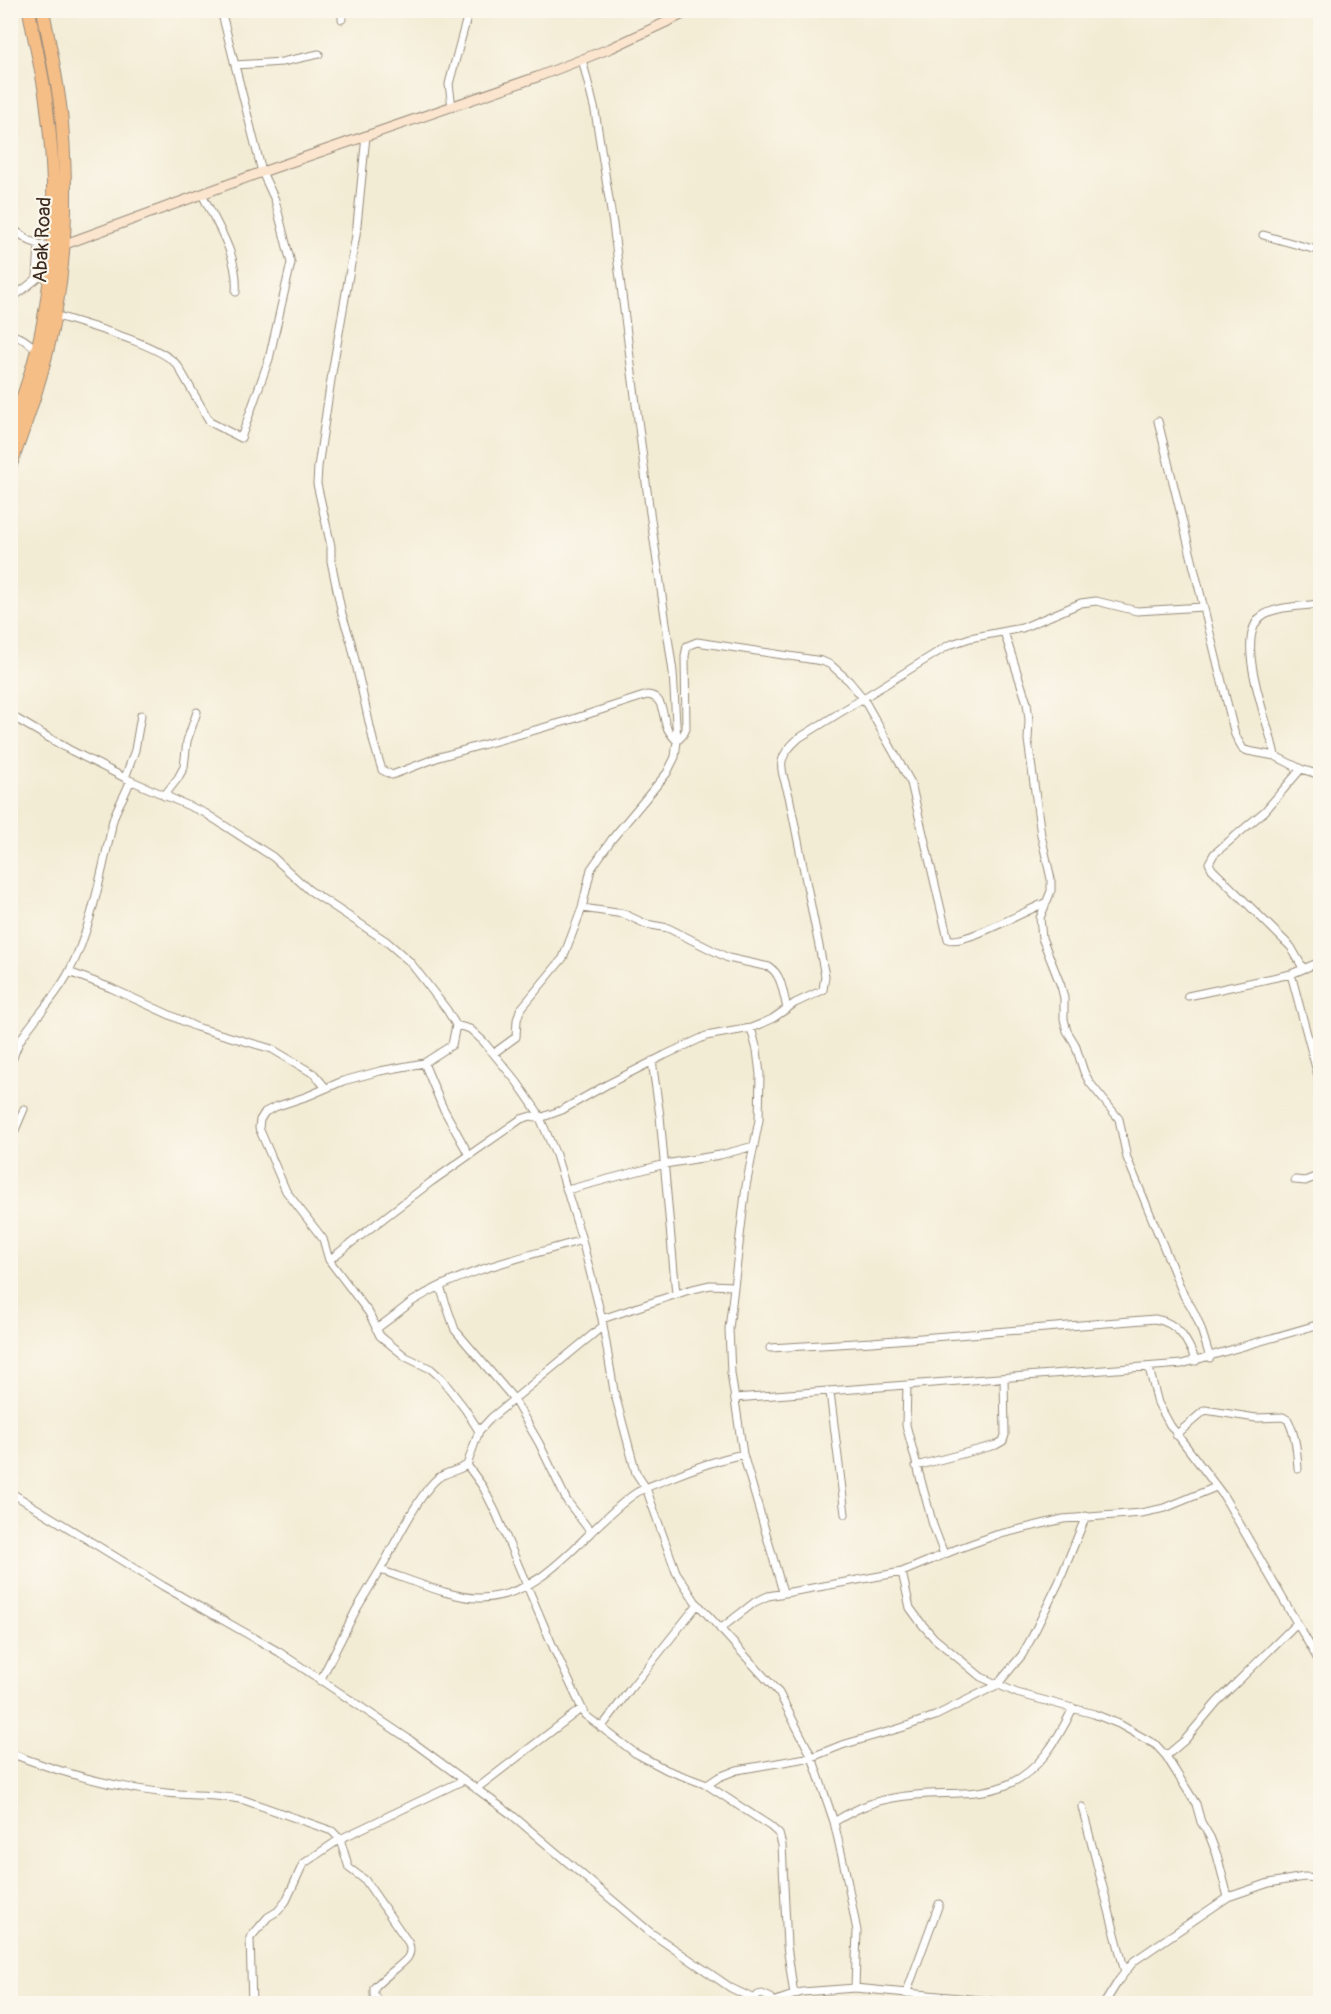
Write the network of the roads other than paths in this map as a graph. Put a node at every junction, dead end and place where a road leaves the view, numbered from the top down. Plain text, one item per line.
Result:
1 (28, 10) edge
2 (44, 10) edge
3 (221, 10) edge
4 (469, 10) edge
5 (692, 10) edge
6 (319, 54) dead end
7 (582, 60) junction
8 (235, 65) junction
9 (452, 107) junction
10 (366, 136) junction
11 (262, 172) junction
12 (202, 194) junction
13 (10, 228) edge
14 (1263, 235) dead end
15 (39, 245) junction
16 (58, 247) junction
17 (1320, 251) edge
18 (51, 268) junction
19 (37, 278) junction
20 (236, 292) dead end
21 (10, 300) edge
22 (55, 315) junction
23 (10, 334) edge
24 (37, 349) junction
25 (1158, 421) dead end
26 (10, 433) edge
27 (10, 467) edge
28 (1320, 604) edge
29 (1203, 607) junction
30 (1004, 632) junction
31 (863, 698) junction
32 (196, 712) dead end
33 (141, 715) dead end
34 (10, 716) edge
35 (677, 741) junction
36 (1275, 756) junction
37 (1302, 769) junction
38 (1320, 775) edge
39 (127, 779) junction
40 (164, 796) junction
41 (1045, 903) junction
42 (582, 908) junction
43 (1320, 962) edge
44 (1303, 968) junction
45 (69, 972) junction
46 (1291, 974) junction
47 (1188, 996) dead end
48 (787, 1008) junction
49 (456, 1025) junction
50 (750, 1028) junction
51 (494, 1053) junction
52 (652, 1062) junction
53 (424, 1064) junction
54 (10, 1065) edge
55 (1320, 1083) edge
56 (326, 1088) junction
57 (24, 1109) dead end
58 (540, 1118) junction
59 (10, 1142) edge
60 (754, 1146) junction
61 (469, 1155) junction
62 (665, 1164) junction
63 (1320, 1175) edge
64 (1295, 1180) dead end
65 (567, 1190) junction
66 (582, 1240) junction
67 (329, 1260) junction
68 (733, 1286) junction
69 (440, 1287) junction
70 (676, 1294) junction
71 (603, 1323) junction
72 (1320, 1324) edge
73 (376, 1329) junction
74 (770, 1348) dead end
75 (1210, 1358) junction
76 (1196, 1361) junction
77 (1149, 1368) junction
78 (1004, 1378) junction
79 (908, 1385) junction
80 (830, 1392) junction
81 (513, 1398) junction
82 (735, 1398) junction
83 (479, 1431) junction
84 (1176, 1435) junction
85 (743, 1454) junction
86 (467, 1466) junction
87 (916, 1466) junction
88 (1298, 1469) dead end
89 (1216, 1487) junction
90 (646, 1488) junction
91 (10, 1492) edge
92 (845, 1514) dead end
93 (1086, 1516) junction
94 (590, 1531) junction
95 (944, 1554) junction
96 (380, 1570) junction
97 (902, 1572) junction
98 (526, 1585) junction
99 (783, 1592) junction
100 (698, 1604) junction
101 (1297, 1623) junction
102 (720, 1629) junction
103 (1320, 1663) edge
104 (320, 1681) junction
105 (997, 1685) junction
106 (582, 1708) junction
107 (1073, 1708) junction
108 (601, 1728) junction
109 (10, 1753) edge
110 (1166, 1756) junction
111 (812, 1757) junction
112 (464, 1780) junction
113 (707, 1785) junction
114 (476, 1789) junction
115 (1082, 1807) dead end
116 (834, 1822) junction
117 (340, 1839) junction
118 (1320, 1878) edge
119 (1228, 1897) junction
120 (939, 1904) dead end
121 (1125, 1972) junction
122 (855, 1988) junction
123 (906, 1994) junction
124 (794, 1995) junction
125 (754, 2001) edge
126 (773, 2003) edge
127 (252, 2004) edge
128 (381, 2004) edge
129 (1023, 2004) edge
130 (1104, 2004) edge

1 - 16 highway, Abak Road
2 - 16 highway, Abak Road
3 - 8 street
4 - 9 street
5 - 7 street
6 - 8 street
7 - 9 street
7 - 35 street
8 - 11 street
9 - 10 street
10 - 11 street
10 - 35 street
11 - 12 street
11 - 22 street
12 - 16 street
12 - 20 street
13 - 15 street
14 - 17 street
15 - 16 street
15 - 19 street
16 - 18 highway, Abak Road
16 - 22 highway, Abak Road
18 - 19 street
18 - 24 highway, Abak Road
19 - 21 street
22 - 27 highway, Abak Road
23 - 24 street
24 - 26 highway, Abak Road
25 - 29 street
28 - 36 street
29 - 30 street
29 - 36 street
30 - 31 street
30 - 41 street
31 - 35 street
31 - 41 street
31 - 48 street
32 - 40 street
33 - 39 street
34 - 39 street
35 - 42 street
36 - 37 street
37 - 38 street
37 - 44 street
39 - 40 street
39 - 45 street
40 - 49 street
41 - 75 street
42 - 48 street
42 - 51 street
43 - 44 street
44 - 46 street
45 - 54 street
45 - 56 street
46 - 47 street
46 - 55 street
48 - 50 street
49 - 51 street
49 - 53 street
50 - 52 street
50 - 60 street
51 - 58 street
52 - 58 street
52 - 62 street
53 - 56 street
53 - 61 street
56 - 67 street
57 - 59 street
58 - 61 street
58 - 65 street
60 - 62 street
60 - 68 street
61 - 67 street
62 - 65 street
62 - 70 street
63 - 64 street
65 - 66 street
66 - 69 street
66 - 71 street
67 - 73 street
68 - 70 street
68 - 82 street
69 - 73 street
69 - 81 street
70 - 71 street
71 - 81 street
71 - 90 street
72 - 75 street
73 - 83 street
74 - 76 street
75 - 76 street
76 - 77 street
77 - 78 street
77 - 84 street
78 - 79 street
78 - 87 street
79 - 80 street
79 - 87 street
80 - 82 street
80 - 92 street
81 - 83 street
81 - 94 street
82 - 85 street
83 - 86 street
84 - 88 street
84 - 89 street
85 - 90 street
85 - 99 street
86 - 96 street
86 - 98 street
87 - 95 street
89 - 93 street
89 - 101 street
90 - 94 street
90 - 100 street
91 - 104 street
93 - 95 street
93 - 105 street
94 - 98 street
95 - 97 street
96 - 98 street
96 - 104 street
97 - 99 street
97 - 105 street
98 - 106 street
99 - 102 street
100 - 102 street
100 - 108 street
101 - 103 street
101 - 110 street
102 - 111 street
104 - 112 street
105 - 107 street
105 - 111 street
106 - 108 street
106 - 114 street
107 - 110 street
107 - 116 street
108 - 113 street
109 - 117 street
110 - 119 street
111 - 113 street
111 - 116 street
112 - 114 street
112 - 117 street
113 - 124 street
114 - 125 street
115 - 121 street
116 - 122 street
117 - 127 street
117 - 128 street
118 - 119 street
119 - 121 street
120 - 123 street
121 - 130 street
122 - 123 street
122 - 124 street
123 - 129 street
124 - 126 street
125 - 126 street

